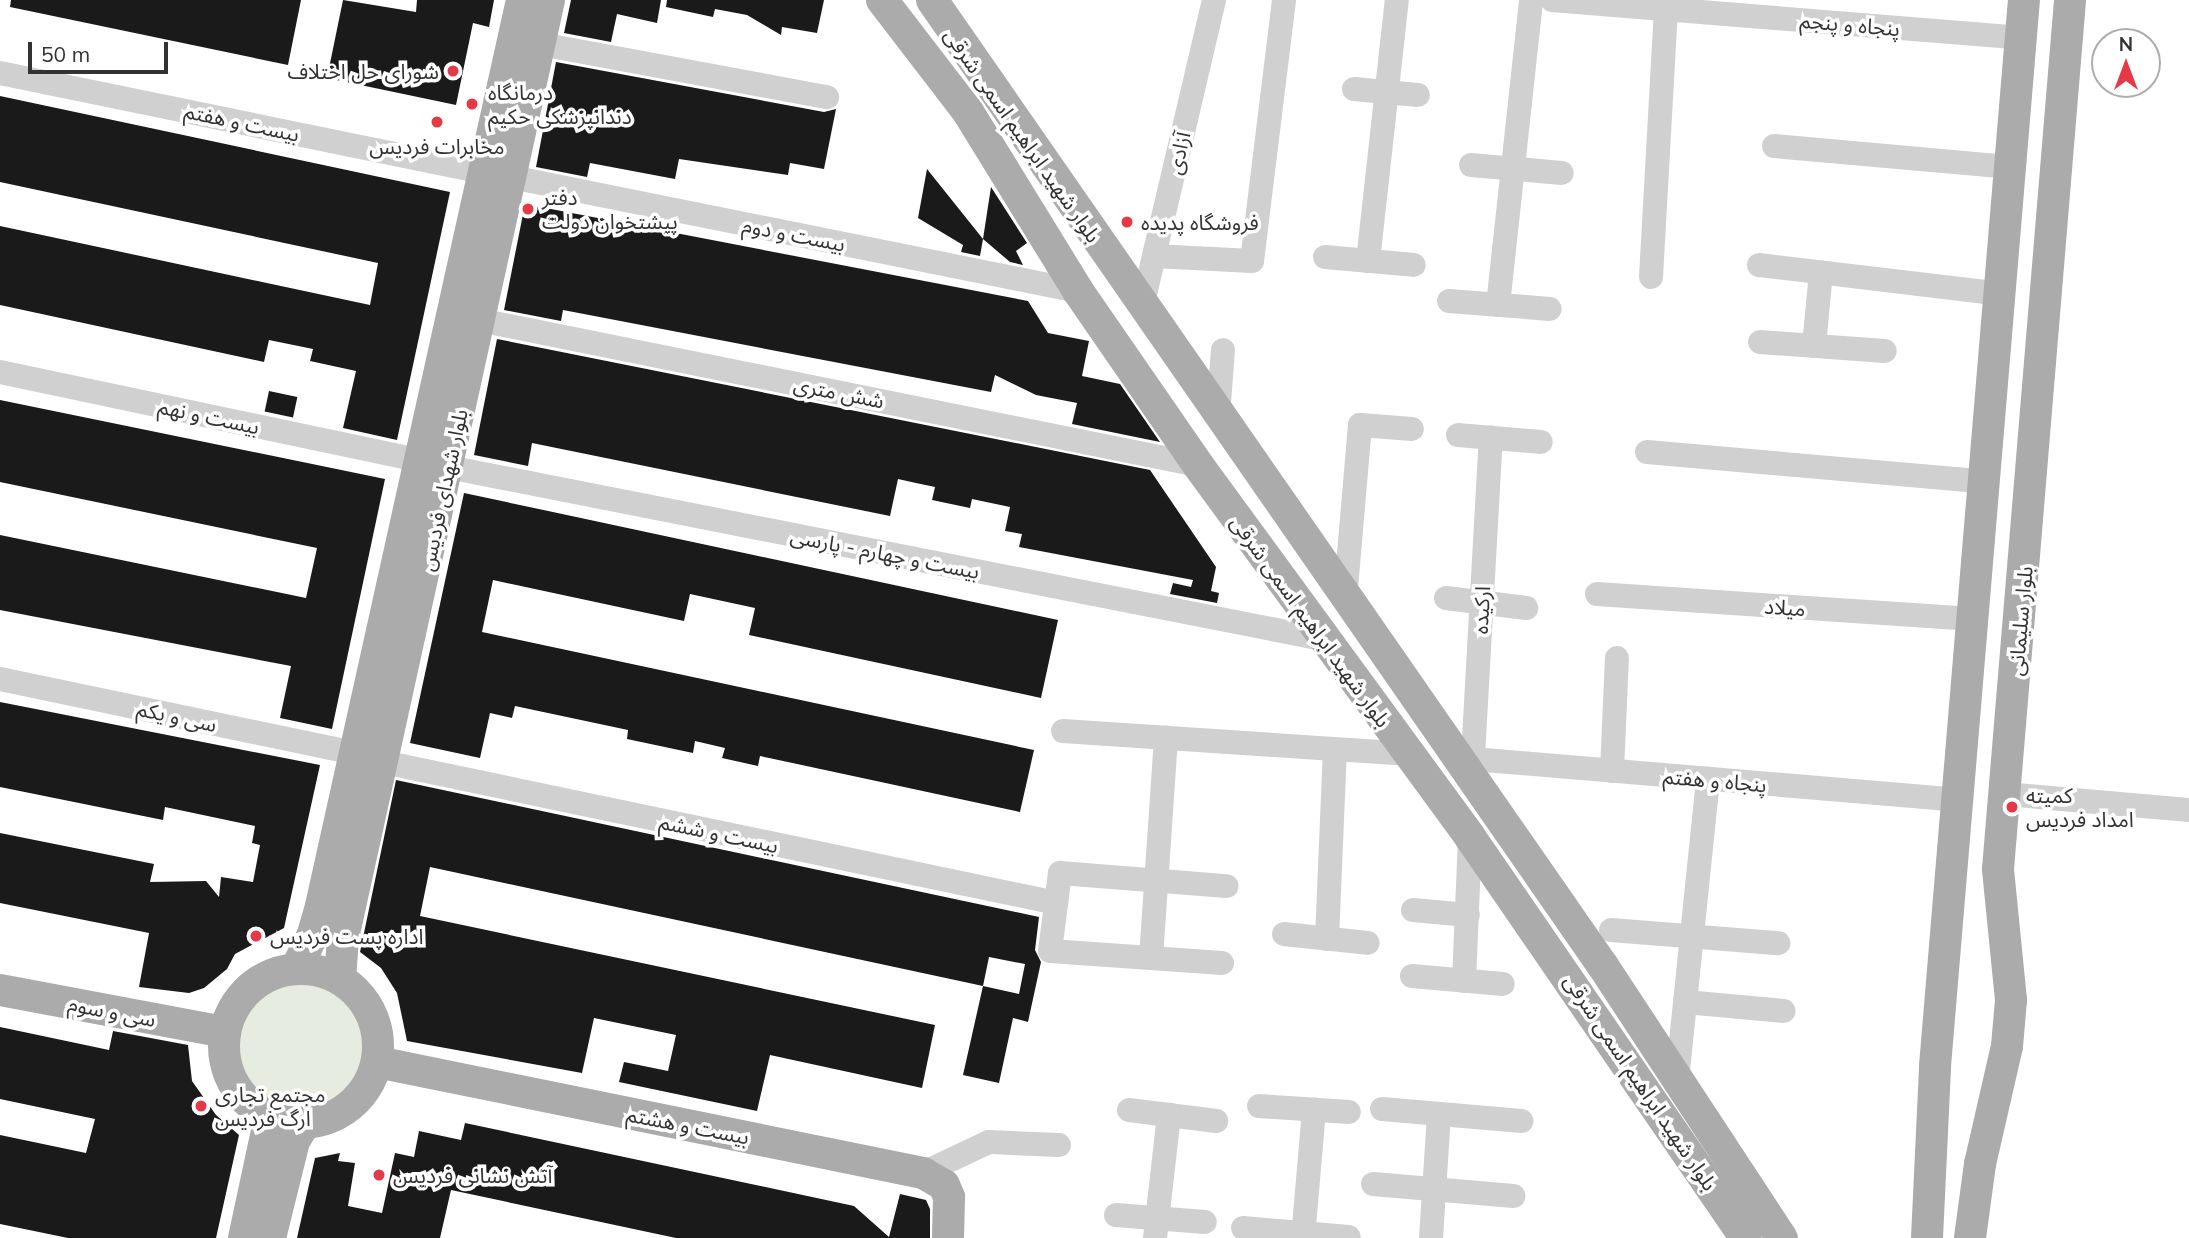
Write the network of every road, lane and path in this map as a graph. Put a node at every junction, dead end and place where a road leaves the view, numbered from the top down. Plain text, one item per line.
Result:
1 (522, 0) edge
2 (549, 0) edge
3 (882, 0) edge
4 (932, 0) edge
5 (1214, 0) edge
6 (1284, 0) edge
7 (1397, 0) edge
8 (1531, 0) edge
9 (1552, 0) edge
10 (2024, 0) edge
11 (2070, 0) edge
12 (1666, 9) junction
13 (2022, 38) junction
14 (540, 44) junction
15 (0, 73) edge
16 (1354, 89) dead end
17 (1387, 92) junction
18 (1418, 94) dead end
19 (827, 97) dead end
20 (1774, 146) dead end
21 (1471, 165) dead end
22 (2011, 167) junction
23 (1513, 169) junction
24 (1562, 173) dead end
25 (497, 174) junction
26 (1154, 256) junction
27 (1325, 257) dead end
28 (1368, 261) junction
29 (1414, 264) dead end
30 (1759, 264) dead end
31 (1821, 272) junction
32 (1651, 277) dead end
33 (1078, 291) junction
34 (2002, 294) junction
35 (1449, 302) dead end
36 (1498, 304) junction
37 (1142, 307) junction
38 (1550, 309) dead end
39 (480, 320) junction
40 (1760, 342) dead end
41 (1814, 346) junction
42 (1223, 350) dead end
43 (1885, 351) dead end
44 (0, 372) edge
45 (1218, 416) junction
46 (1412, 429) dead end
47 (1458, 435) dead end
48 (1491, 438) junction
49 (1541, 443) dead end
50 (1647, 452) dead end
51 (418, 460) junction
52 (1198, 465) junction
53 (448, 467) junction
54 (1987, 482) junction
55 (1597, 594) dead end
56 (1446, 598) dead end
57 (1345, 600) junction
58 (1482, 602) junction
59 (1526, 608) dead end
60 (1973, 619) junction
61 (1322, 639) junction
62 (1617, 658) dead end
63 (0, 679) edge
64 (1063, 731) dead end
65 (1166, 738) junction
66 (1335, 749) junction
67 (353, 753) junction
68 (1406, 754) junction
69 (383, 762) junction
70 (1472, 770) junction
71 (1612, 771) junction
72 (1707, 779) junction
73 (2005, 794) junction
74 (1957, 800) junction
75 (2189, 810) edge
76 (1470, 837) junction
77 (1158, 881) junction
78 (1226, 886) dead end
79 (1056, 903) junction
80 (1413, 910) dead end
81 (1468, 915) junction
82 (1611, 930) dead end
83 (1284, 934) dead end
84 (1692, 934) junction
85 (1327, 939) junction
86 (1368, 943) dead end
87 (1778, 943) dead end
88 (1151, 958) junction
89 (1222, 963) dead end
90 (296, 969) junction
91 (1412, 975) dead end
92 (340, 979) junction
93 (1464, 981) junction
94 (1503, 984) dead end
95 (0, 990) edge
96 (1685, 1002) junction
97 (1784, 1011) dead end
98 (225, 1032) junction
99 (377, 1062) junction
100 (1677, 1080) junction
101 (1259, 1106) dead end
102 (1314, 1109) junction
103 (1381, 1109) dead end
104 (1129, 1110) dead end
105 (1349, 1112) dead end
106 (1438, 1114) junction
107 (1170, 1115) junction
108 (270, 1116) junction
109 (1216, 1121) dead end
110 (1521, 1121) dead end
111 (305, 1123) junction
112 (1059, 1145) dead end
113 (923, 1173) junction
114 (1373, 1184) dead end
115 (1434, 1189) junction
116 (1513, 1196) dead end
117 (1116, 1215) dead end
118 (1205, 1222) dead end
119 (1156, 1228) edge
120 (1243, 1228) dead end
121 (1303, 1236) edge
122 (1349, 1237) edge
123 (244, 1238) edge
124 (270, 1238) edge
125 (948, 1238) edge
126 (1431, 1238) edge
127 (1746, 1238) edge
128 (1782, 1238) edge
129 (1927, 1238) edge
130 (1970, 1238) edge

1 - 25 main road, بلوار شهدای فردیس
2 - 14 main road, بلوار شهدای فردیس
3 - 33 main road, بلوار شهید ابراهیم اسمی شرقی
4 - 37 main road, بلوار شهید ابراهیم اسمی شرقی
5 - 26 street, آزادی
6 - 26 street
7 - 17 street
8 - 23 street
9 - 12 street, پنجاه و پنجم
10 - 13 main road
11 - 73 main road, بلوار سلیمانی
12 - 13 street, پنجاه و پنجم
12 - 32 street
13 - 22 main road
14 - 19 street
14 - 25 main road, بلوار شهدای فردیس
15 - 25 street, بیست و هفتم
16 - 17 street
17 - 18 street
17 - 28 street
20 - 22 street
21 - 23 street
22 - 34 main road
23 - 24 street
23 - 36 street
25 - 33 street, بیست و دوم
25 - 39 main road, بلوار شهدای فردیس
25 - 51 main road, بلوار شهدای فردیس
26 - 37 street, آزادی
27 - 28 street
28 - 29 street
30 - 31 street
31 - 34 street
31 - 41 street
33 - 52 main road, بلوار شهید ابراهیم اسمی شرقی
34 - 54 main road
35 - 36 street
36 - 38 street
37 - 45 main road, بلوار شهید ابراهیم اسمی شرقی
39 - 52 street, شش متری
39 - 53 main road, بلوار شهدای فردیس
40 - 41 street
41 - 43 street
42 - 45 street
44 - 51 street, بیست و نهم
45 - 57 main road, بلوار شهید ابراهیم اسمی شرقی
46 - 57 street
47 - 48 street
48 - 49 street
48 - 58 street, ارکیده
50 - 54 street
51 - 67 main road, بلوار شهدای فردیس
52 - 61 main road, بلوار شهید ابراهیم اسمی شرقی
53 - 61 street, بیست و چهارم - پارسی
53 - 69 main road, بلوار شهدای فردیس
54 - 60 main road
55 - 60 street, میلاد
56 - 58 street
57 - 70 main road, بلوار شهید ابراهیم اسمی شرقی
58 - 59 street
58 - 70 street, ارکیده
60 - 74 main road
61 - 68 main road, بلوار شهید ابراهیم اسمی شرقی
62 - 71 street
63 - 67 street, سی و یکم
64 - 65 street
65 - 66 street
65 - 77 street
66 - 68 street
66 - 85 street
67 - 90 main road, بلوار شهدای فردیس
68 - 76 main road, بلوار شهید ابراهیم اسمی شرقی
69 - 79 street, بیست و ششم
69 - 92 main road, بلوار شهدای فردیس
70 - 71 street, پنجاه و هفتم
70 - 100 main road, بلوار شهید ابراهیم اسمی شرقی
71 - 72 street, پنجاه و هفتم
72 - 74 street, پنجاه و هفتم
72 - 84 street
73 - 75 street
73 - 130 main road, بلوار سلیمانی
74 - 129 main road
76 - 81 street
76 - 127 main road, بلوار شهید ابراهیم اسمی شرقی
77 - 78 street
77 - 79 street
77 - 88 street
79 - 88 street
80 - 81 street
81 - 93 street
82 - 84 street
83 - 85 street
84 - 87 street
84 - 96 street
85 - 86 street
88 - 89 street
90 - 92 main road
90 - 98 main road
91 - 93 street
92 - 99 main road
93 - 94 street
95 - 98 main road, سی و سوم
96 - 97 street
96 - 100 street
98 - 108 main road
99 - 111 main road
99 - 113 main road, بیست و هشتم
100 - 128 main road, بلوار شهید ابراهیم اسمی شرقی
101 - 102 street
102 - 105 street
102 - 121 street
103 - 106 street
104 - 107 street
106 - 110 street
106 - 115 street
107 - 109 street
107 - 119 street
108 - 111 main road
108 - 123 main road
111 - 124 main road
112 - 113 street
113 - 125 main road, بیست و هشتم
114 - 115 street
115 - 116 street
115 - 126 street
117 - 119 street
118 - 119 street
120 - 121 street
121 - 122 street

